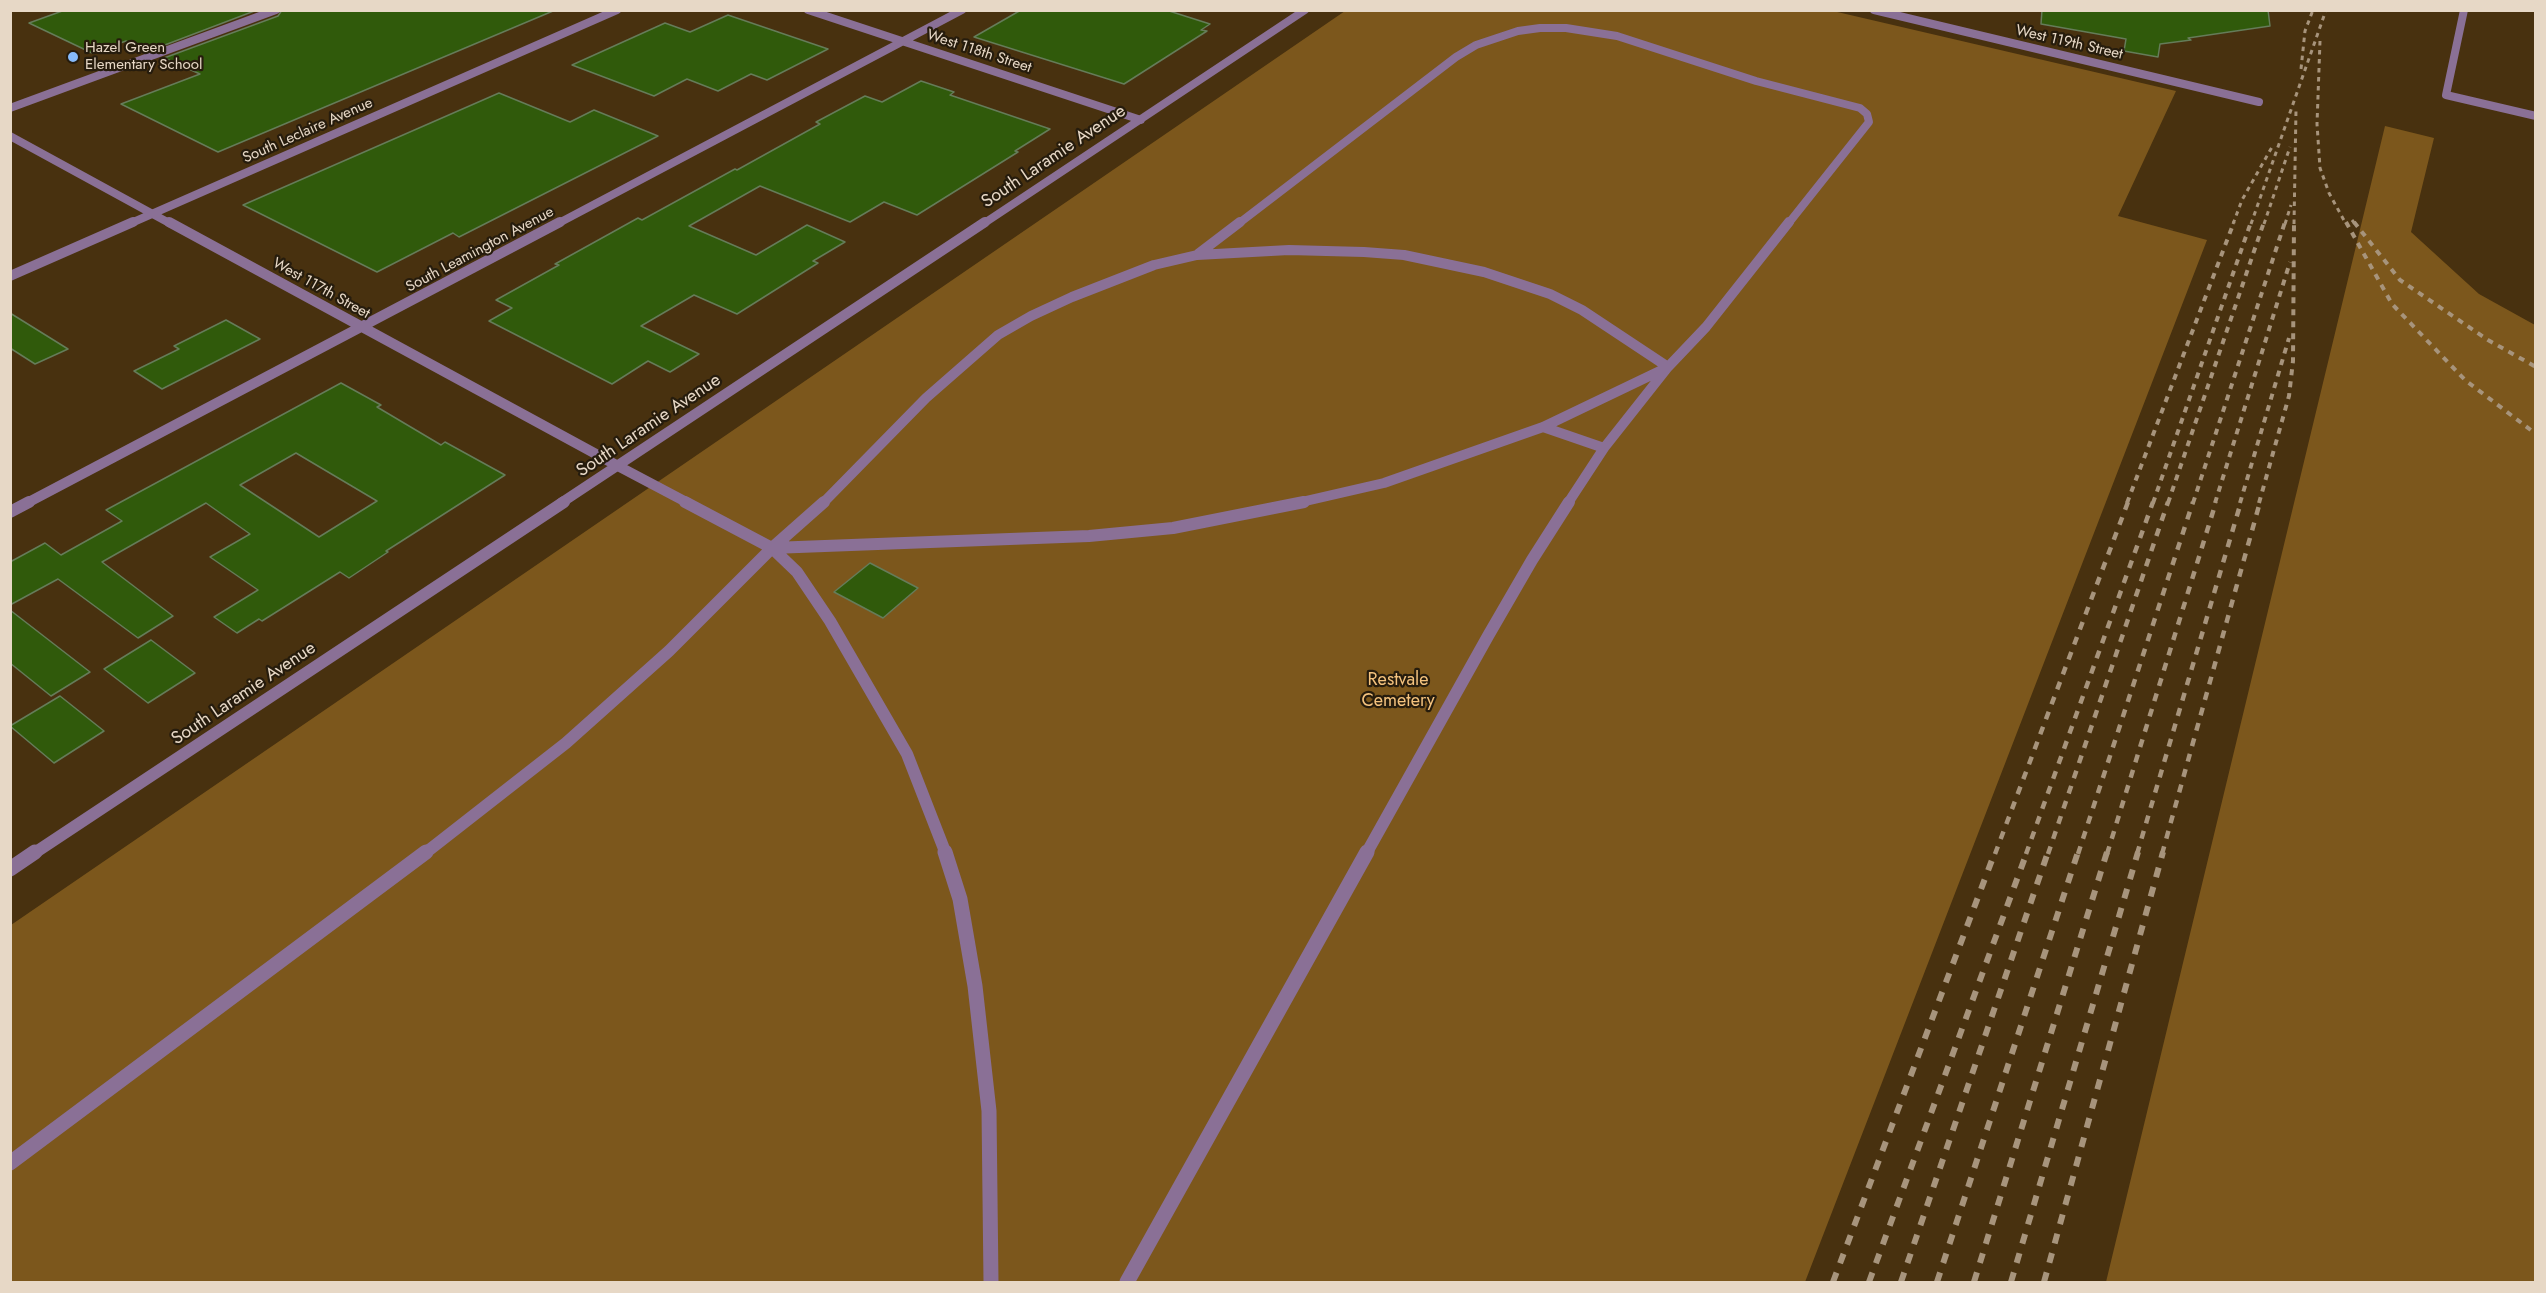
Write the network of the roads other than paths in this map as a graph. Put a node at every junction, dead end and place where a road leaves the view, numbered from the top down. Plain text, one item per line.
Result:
1 (276, 10) edge
2 (617, 10) edge
3 (808, 10) edge
4 (962, 10) edge
5 (1305, 10) edge
6 (1874, 10) edge
7 (2464, 10) edge
8 (904, 41) junction
9 (2259, 102) dead end
10 (10, 108) edge
11 (2535, 116) edge
12 (1140, 120) junction
13 (10, 136) edge
14 (152, 214) junction
15 (1197, 255) junction
16 (10, 276) edge
17 (361, 328) junction
18 (1668, 367) junction
19 (1543, 427) junction
20 (1604, 448) junction
21 (618, 466) junction
22 (10, 512) edge
23 (772, 548) junction
24 (10, 869) edge
25 (10, 1163) edge
26 (991, 1282) edge
27 (1127, 1282) edge

1 - 10 street
2 - 14 street, South Leclaire Avenue
3 - 8 street, West 118th Street
4 - 8 street, South Leamington Avenue
5 - 12 street, South Laramie Avenue
6 - 9 street, West 119th Street
7 - 11 street
8 - 12 street, West 118th Street
8 - 17 street, South Leamington Avenue
12 - 21 street, South Laramie Avenue
13 - 14 street, West 117th Street
14 - 16 street, South Leclaire Avenue
14 - 17 street, West 117th Street
15 - 18 street
15 - 18 street
15 - 23 street
17 - 21 street, West 117th Street
17 - 22 street, South Leamington Avenue
18 - 19 street
18 - 20 street
19 - 20 street
19 - 23 street
20 - 27 street
21 - 23 street, West 117th Street
21 - 24 street, South Laramie Avenue
23 - 25 street
23 - 26 street, West 117th Street

